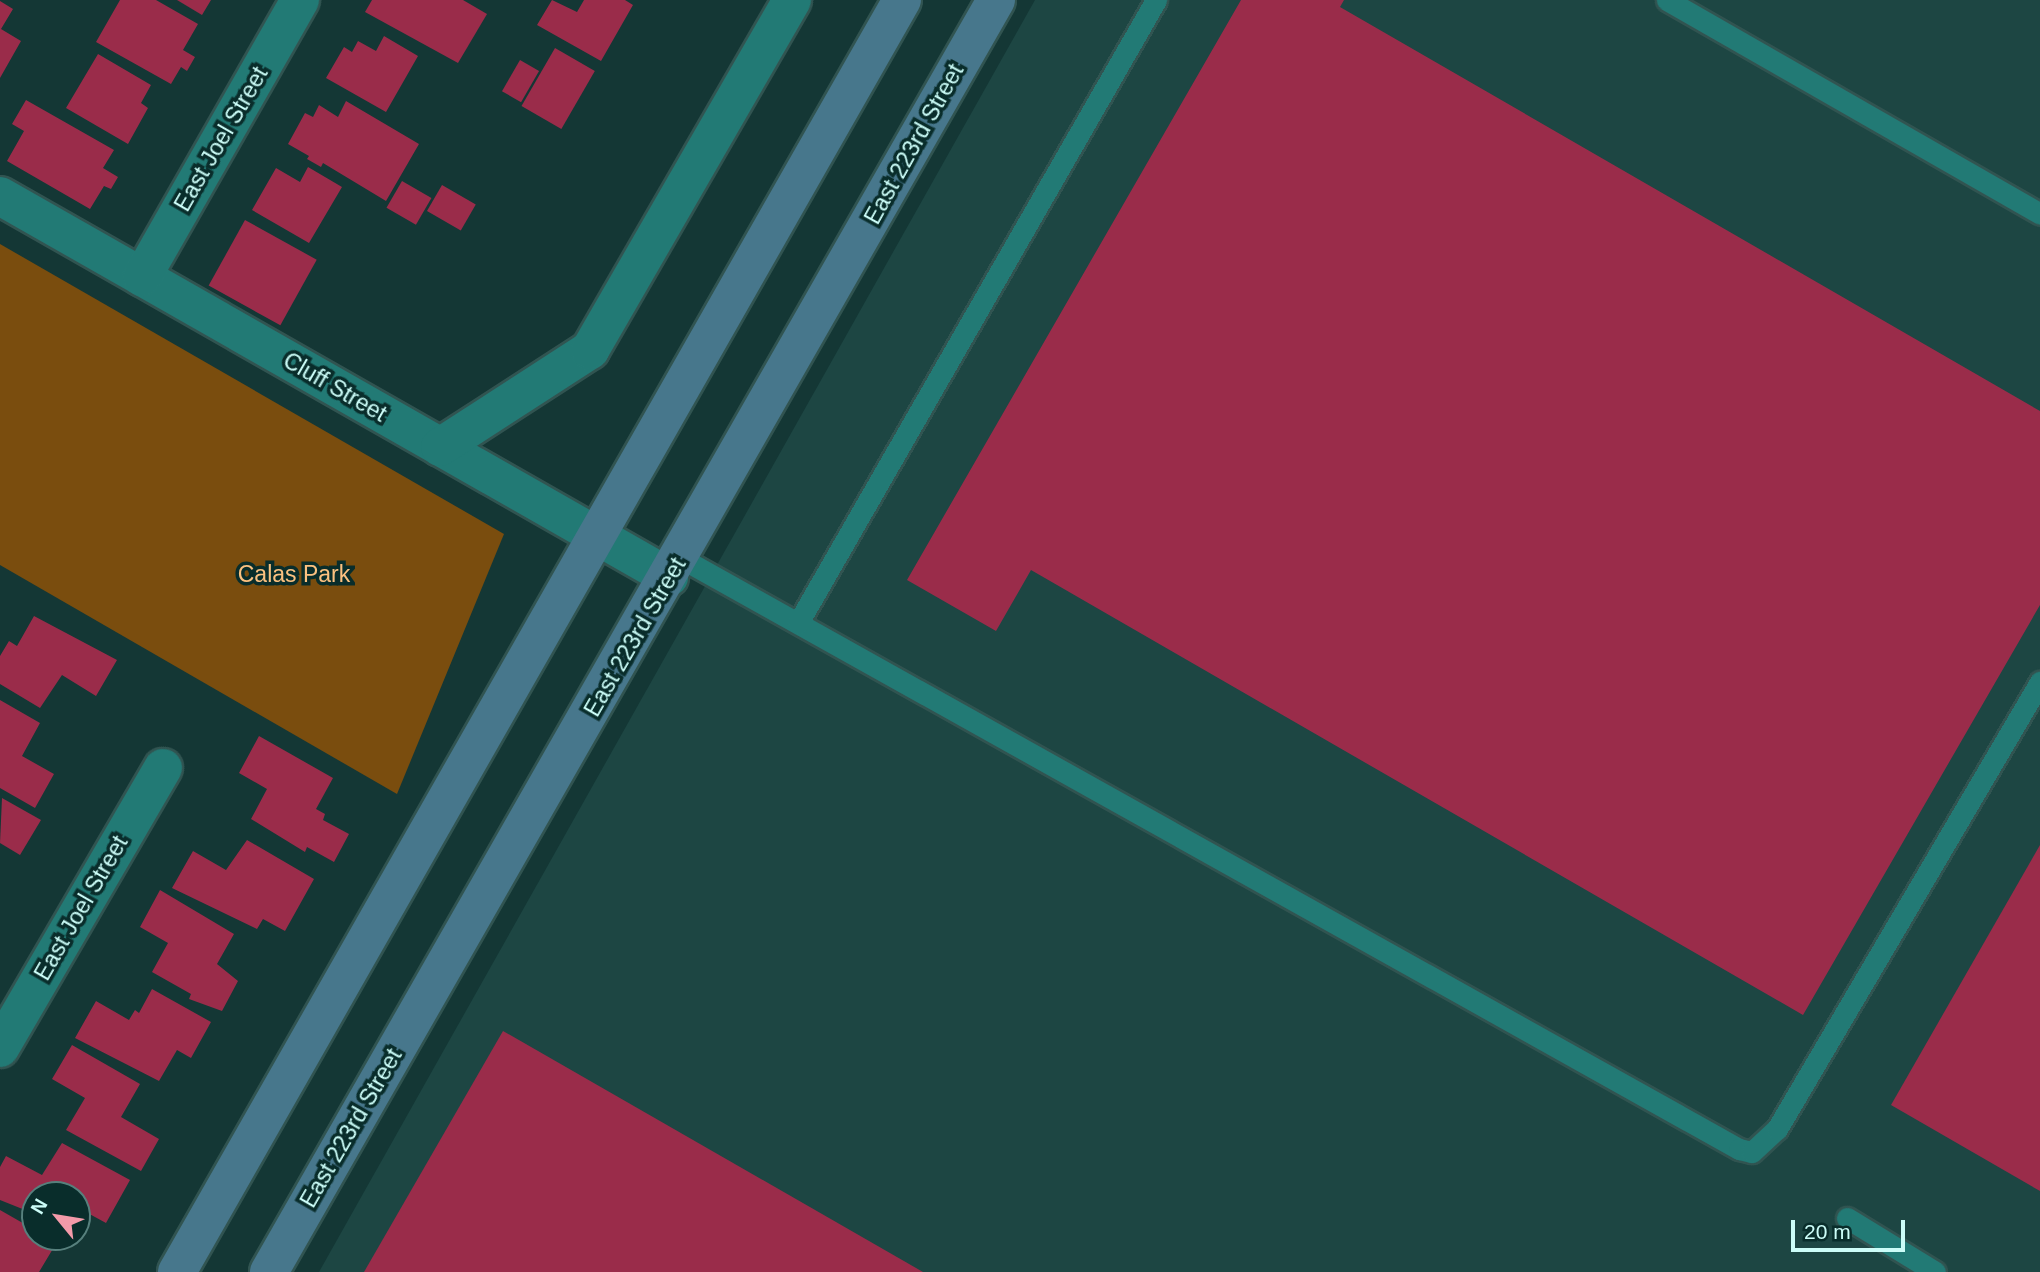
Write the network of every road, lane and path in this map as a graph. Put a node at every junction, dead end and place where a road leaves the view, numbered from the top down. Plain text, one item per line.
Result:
1 (300, 0) edge
2 (792, 0) edge
3 (902, 0) edge
4 (996, 0) edge
5 (1156, 0) edge
6 (1667, 0) edge
7 (0, 196) edge
8 (2040, 214) edge
9 (142, 277) junction
10 (440, 447) junction
11 (597, 537) junction
12 (675, 568) junction
13 (797, 623) junction
14 (2040, 682) edge
15 (163, 768) dead end
16 (0, 1048) edge
17 (1847, 1219) dead end
18 (177, 1272) edge
19 (269, 1272) edge
20 (1935, 1272) edge

1 - 9 street, East Joel Street
2 - 10 street
3 - 11 main road
4 - 12 main road, East 223rd Street
5 - 13 lane
6 - 8 lane
7 - 9 street, Cluff Street
9 - 10 street, Cluff Street
10 - 11 street, Cluff Street
11 - 12 street, Cluff Street
11 - 18 main road
12 - 13 lane
12 - 19 main road, East 223rd Street
13 - 14 lane
15 - 16 street, East Joel Street
17 - 20 lane

